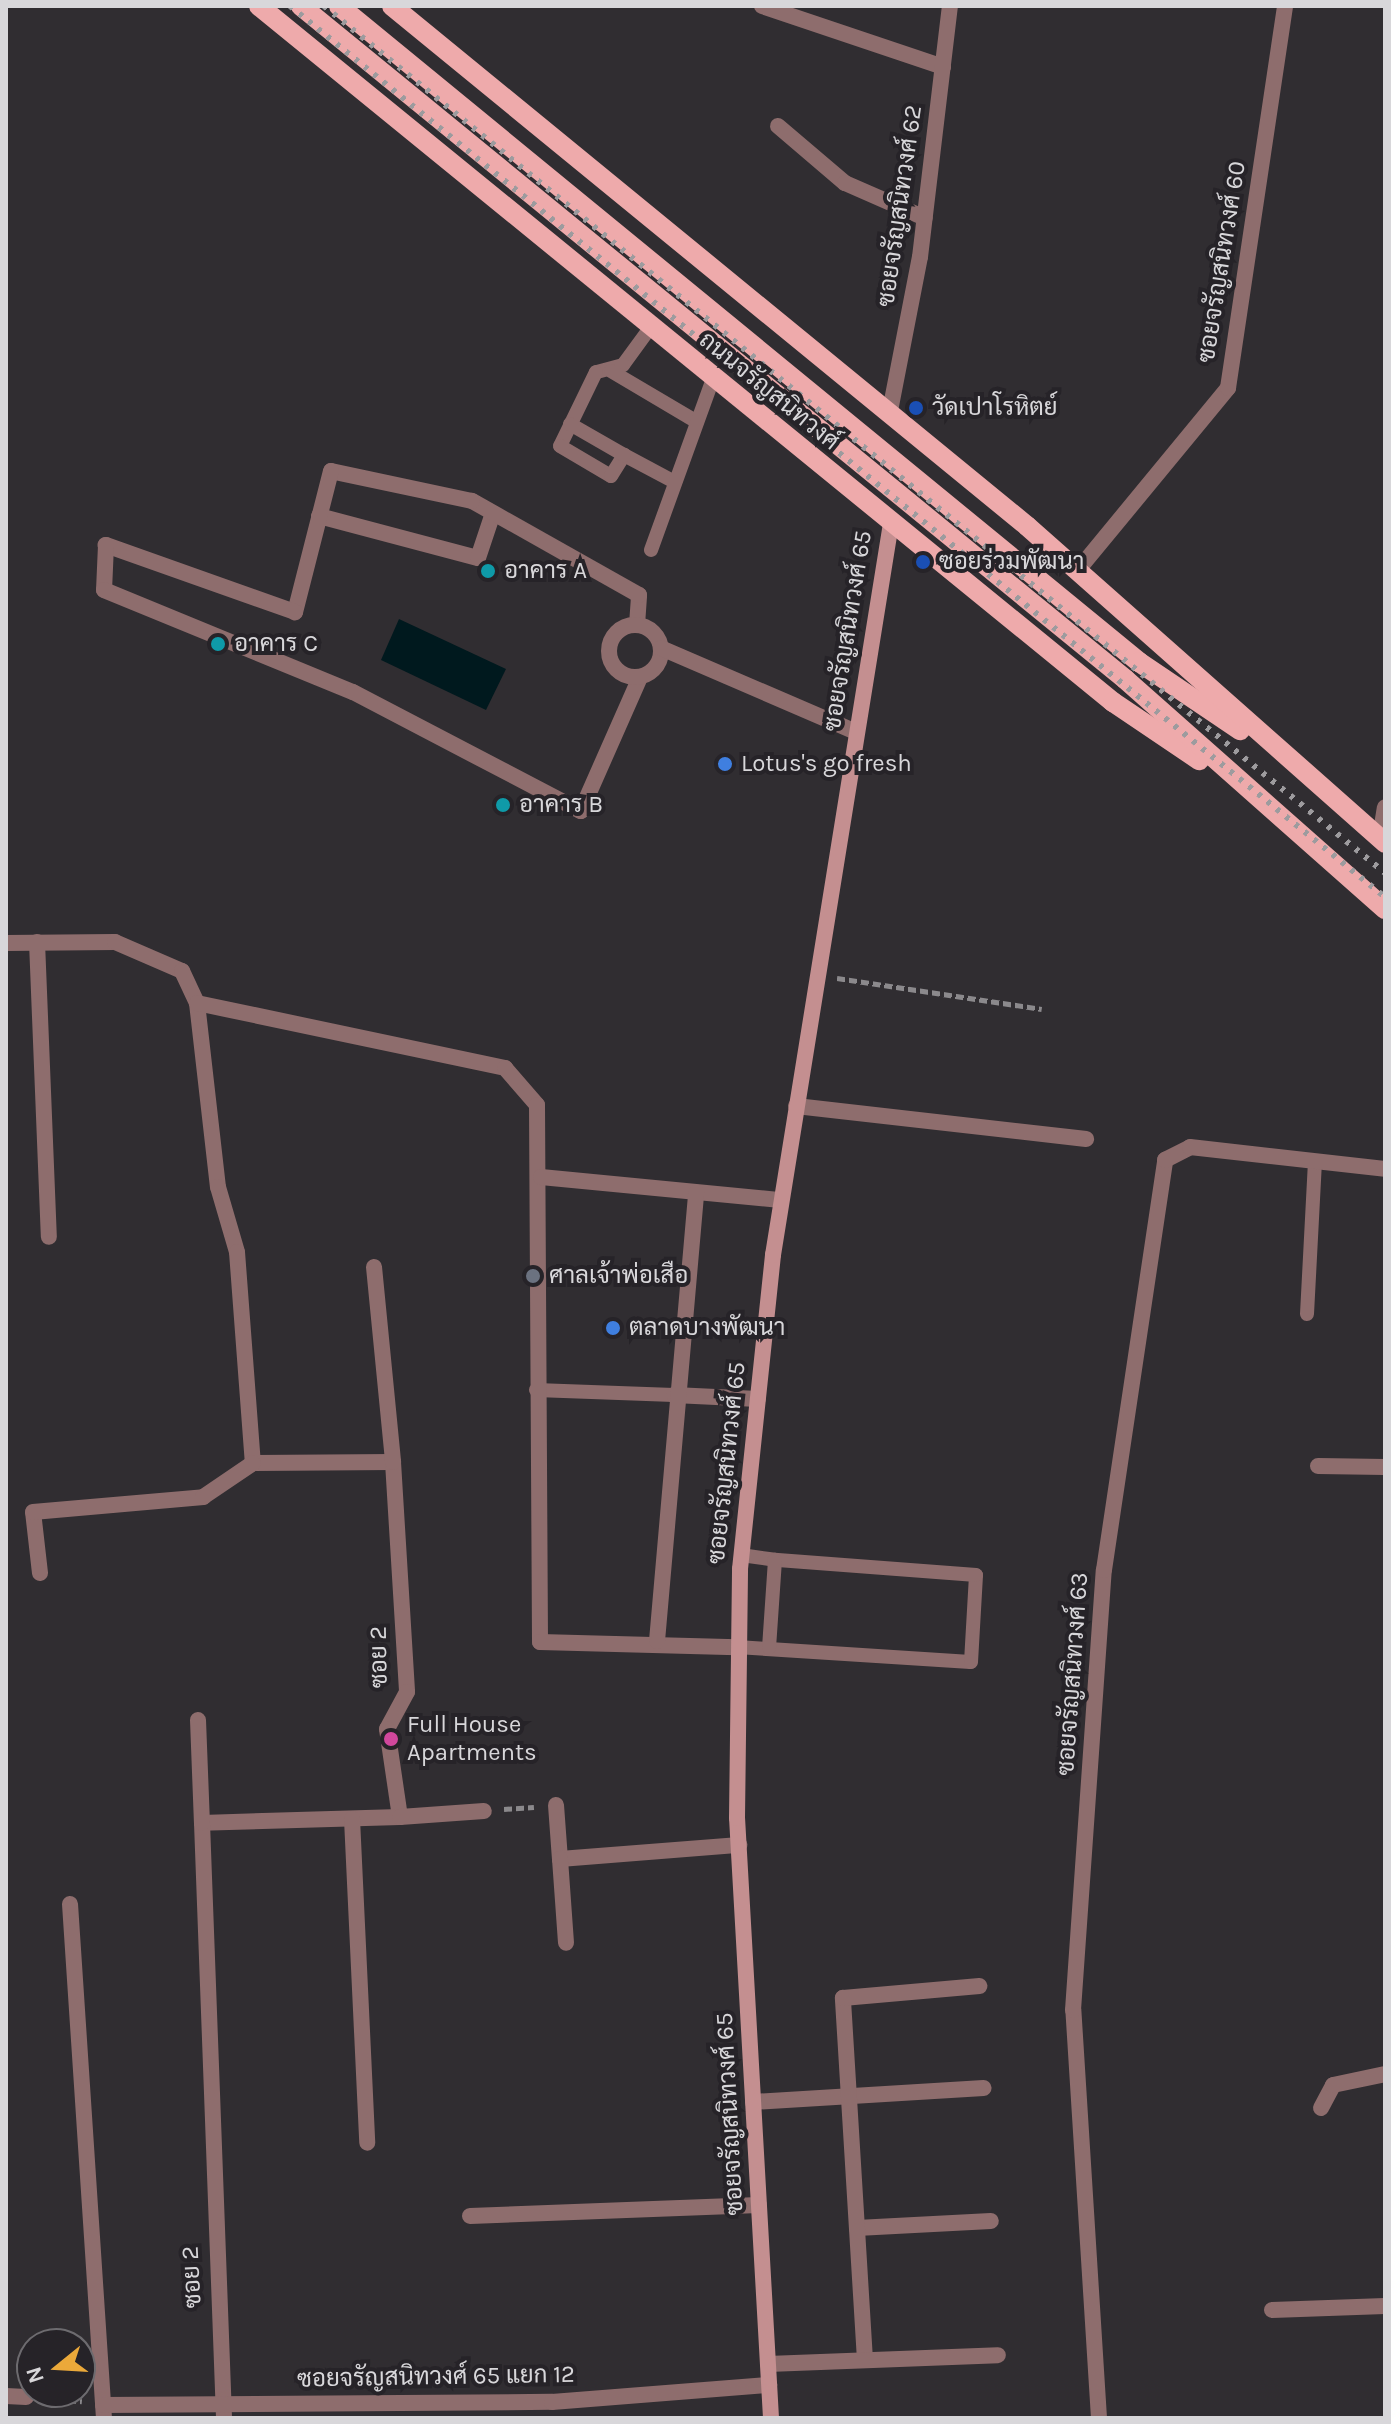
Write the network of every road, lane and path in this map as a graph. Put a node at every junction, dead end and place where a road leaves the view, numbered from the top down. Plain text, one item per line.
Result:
1 (259, 6) edge
2 (301, 6) edge
3 (339, 6) edge
4 (392, 6) edge
5 (762, 6) edge
6 (950, 6) edge
7 (1285, 6) edge
8 (943, 67) junction
9 (778, 126) dead end
10 (925, 218) junction
11 (650, 328) junction
12 (611, 371) junction
13 (713, 379) junction
14 (890, 411) junction
15 (694, 420) junction
16 (570, 424) junction
17 (624, 455) junction
18 (673, 481) junction
19 (493, 513) junction
20 (319, 516) junction
21 (891, 523) junction
22 (651, 550) dead end
23 (1078, 570) junction
24 (637, 625) junction
25 (661, 648) junction
26 (640, 677) junction
27 (856, 732) junction
28 (1287, 762) junction
29 (1259, 800) junction
30 (1385, 807) edge
31 (1382, 840) edge
32 (1385, 909) edge
33 (37, 942) junction
34 (6, 943) edge
35 (816, 975) junction
36 (197, 1003) junction
37 (1042, 1009) dead end
38 (796, 1106) junction
39 (1086, 1139) dead end
40 (1315, 1161) junction
41 (1385, 1169) edge
42 (541, 1177) junction
43 (696, 1193) junction
44 (781, 1200) junction
45 (49, 1237) dead end
46 (374, 1267) dead end
47 (1307, 1314) dead end
48 (536, 1390) junction
49 (674, 1395) junction
50 (758, 1399) junction
51 (393, 1462) junction
52 (253, 1463) junction
53 (1318, 1466) dead end
54 (1385, 1467) edge
55 (741, 1555) junction
56 (775, 1560) junction
57 (40, 1573) dead end
58 (657, 1641) junction
59 (737, 1647) junction
60 (769, 1648) junction
61 (198, 1720) dead end
62 (556, 1805) joint
63 (484, 1811) joint
64 (400, 1817) junction
65 (352, 1819) junction
66 (202, 1823) junction
67 (739, 1845) junction
68 (560, 1859) junction
69 (70, 1904) dead end
70 (566, 1943) dead end
71 (979, 1986) dead end
72 (1385, 2074) edge
73 (984, 2088) dead end
74 (850, 2096) junction
75 (753, 2102) junction
76 (1321, 2108) dead end
77 (367, 2143) dead end
78 (759, 2205) junction
79 (470, 2216) dead end
80 (991, 2221) dead end
81 (857, 2228) junction
82 (1385, 2306) edge
83 (1272, 2310) dead end
84 (998, 2355) dead end
85 (865, 2360) junction
86 (768, 2364) junction
87 (769, 2385) junction
88 (103, 2408) edge
89 (413, 2410) edge
90 (223, 2411) edge
91 (771, 2418) edge
92 (1099, 2418) edge

1 - 11 main road, ถนนจรัญสนิทวงศ์
2 - 29 main road, ถนนจรัญสนิทวงศ์
3 - 28 main road, ถนนจรัญสนิทวงศ์
4 - 14 main road, ถนนจรัญสนิทวงศ์
5 - 8 street
6 - 8 street, ซอยจรัญสนิทวงศ์ 62
7 - 23 street, ซอยจรัญสนิทวงศ์ 60
8 - 10 street, ซอยจรัญสนิทวงศ์ 62
9 - 10 street
10 - 14 street, ซอยจรัญสนิทวงศ์ 62
11 - 12 lane
11 - 13 main road, ถนนจรัญสนิทวงศ์
12 - 15 lane
12 - 16 lane
13 - 15 lane
13 - 21 main road, ถนนจรัญสนิทวงศ์
14 - 23 main road, ถนนจรัญสนิทวงศ์
15 - 18 lane
16 - 17 lane
16 - 17 lane
17 - 18 lane
18 - 22 lane
19 - 20 street
19 - 20 street
19 - 24 street
20 - 26 street
21 - 27 street, ซอยจรัญสนิทวงศ์ 65
21 - 29 main road, ถนนจรัญสนิทวงศ์
23 - 28 main road, ถนนจรัญสนิทวงศ์
24 - 25 street
24 - 26 street
25 - 26 street
25 - 27 street
27 - 35 street, ซอยจรัญสนิทวงศ์ 65
28 - 31 main road, ถนนจรัญสนิทวงศ์
29 - 32 main road, ถนนจรัญสนิทวงศ์
30 - 31 street
33 - 34 street
33 - 36 street
33 - 45 street
35 - 37 path
35 - 38 street, ซอยจรัญสนิทวงศ์ 65
36 - 42 street
36 - 52 street
38 - 39 street
38 - 44 street, ซอยจรัญสนิทวงศ์ 65
40 - 41 street, ซอยจรัญสนิทวงศ์ 63
40 - 47 lane
40 - 92 street, ซอยจรัญสนิทวงศ์ 63
42 - 43 street
42 - 48 street
43 - 44 street
43 - 49 street
44 - 50 street, ซอยจรัญสนิทวงศ์ 65
46 - 51 street, ซอย 2
48 - 49 lane
48 - 58 street
49 - 50 street
49 - 58 street
50 - 55 street, ซอยจรัญสนิทวงศ์ 65
51 - 52 street
51 - 64 street, ซอย 2
52 - 57 street
53 - 54 street
55 - 56 lane
55 - 59 street, ซอยจรัญสนิทวงศ์ 65
56 - 60 lane
56 - 60 lane
58 - 59 street
59 - 60 lane
59 - 67 street, ซอยจรัญสนิทวงศ์ 65
61 - 66 street, ซอย 2
62 - 63 path
62 - 68 street
63 - 64 street
64 - 65 street
65 - 66 street
65 - 77 street
66 - 90 street, ซอย 2
67 - 68 street
67 - 75 street, ซอยจรัญสนิทวงศ์ 65
68 - 70 street
69 - 88 street
71 - 74 street
72 - 76 street
73 - 74 street
74 - 75 street
74 - 81 street
75 - 78 street, ซอยจรัญสนิทวงศ์ 65
78 - 79 street
78 - 86 street, ซอยจรัญสนิทวงศ์ 65
80 - 81 street
81 - 85 street
82 - 83 street
84 - 85 street
85 - 86 street
86 - 87 street, ซอยจรัญสนิทวงศ์ 65
87 - 89 street, ซอยจรัญสนิทวงศ์ 65 แยก 12
87 - 91 street, ซอยจรัญสนิทวงศ์ 65
88 - 90 street, ซอยจรัญสนิทวงศ์ 65 แยก 12
89 - 90 street, ซอยจรัญสนิทวงศ์ 65 แยก 12

